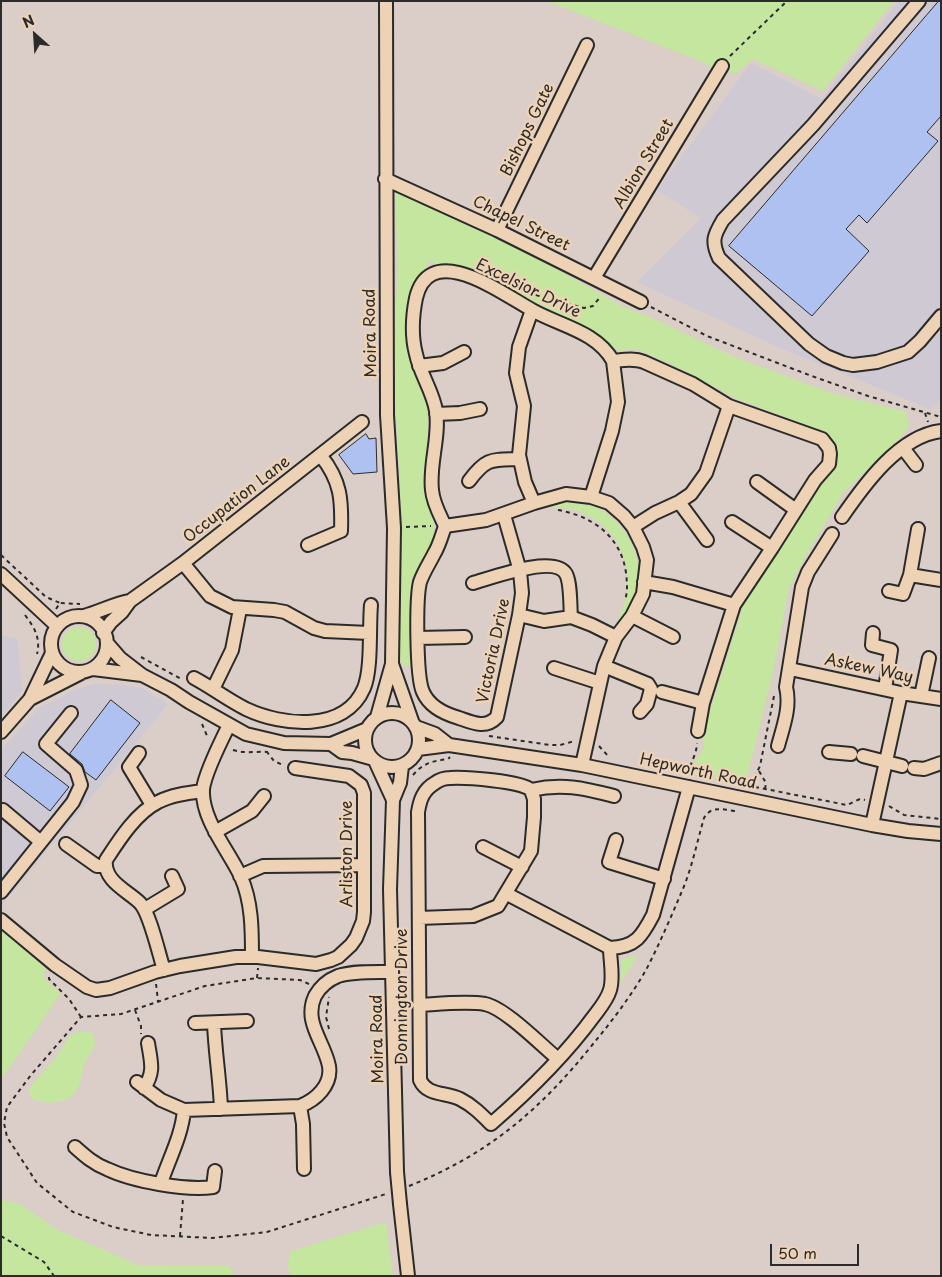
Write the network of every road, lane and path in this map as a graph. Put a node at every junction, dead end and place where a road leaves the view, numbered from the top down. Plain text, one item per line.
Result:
1 (386, 1) edge
2 (787, 1) edge
3 (919, 1) edge
4 (587, 45) dead end
5 (722, 66) joint
6 (385, 179) junction
7 (497, 230) junction
8 (594, 278) junction
9 (606, 284) junction
10 (518, 301) junction
11 (640, 302) joint
12 (532, 310) junction
13 (941, 316) edge
14 (464, 352) dead end
15 (613, 361) junction
16 (419, 366) junction
17 (729, 406) junction
18 (480, 409) dead end
19 (925, 413) junction
20 (436, 414) junction
21 (941, 417) edge
22 (362, 422) dead end
23 (935, 428) edge
24 (903, 448) junction
25 (320, 456) junction
26 (520, 459) junction
27 (916, 465) dead end
28 (469, 481) dead end
29 (757, 482) dead end
30 (591, 497) junction
31 (679, 502) junction
32 (534, 503) junction
33 (552, 510) dead end
34 (796, 510) junction
35 (504, 515) junction
36 (842, 517) dead end
37 (732, 522) dead end
38 (445, 526) junction
39 (633, 527) junction
40 (394, 528) junction
41 (918, 529) dead end
42 (832, 534) dead end
43 (707, 540) dead end
44 (308, 545) dead end
45 (772, 548) junction
46 (1, 555) edge
47 (182, 563) junction
48 (520, 570) junction
49 (1, 574) edge
50 (910, 574) junction
51 (941, 580) edge
52 (644, 582) junction
53 (473, 583) dead end
54 (889, 591) dead end
55 (130, 601) junction
56 (60, 603) junction
57 (371, 605) dead end
58 (734, 605) junction
59 (57, 606) dead end
60 (623, 606) dead end
61 (22, 609) dead end
62 (240, 609) junction
63 (84, 610) junction
64 (519, 615) junction
65 (632, 616) junction
66 (571, 617) junction
67 (57, 626) junction
68 (369, 633) junction
69 (873, 633) dead end
70 (465, 637) dead end
71 (616, 637) junction
72 (674, 637) dead end
73 (105, 638) junction
74 (418, 638) junction
75 (52, 653) junction
76 (138, 656) dead end
77 (929, 658) dead end
78 (36, 660) dead end
79 (392, 664) junction
80 (604, 666) junction
81 (554, 668) dead end
82 (790, 669) junction
83 (87, 671) junction
84 (142, 675) junction
85 (191, 680) joint
86 (600, 683) junction
87 (213, 688) junction
88 (885, 689) junction
89 (662, 692) dead end
90 (901, 693) junction
91 (775, 695) dead end
92 (921, 696) junction
93 (30, 699) junction
94 (941, 699) edge
95 (703, 703) junction
96 (640, 712) dead end
97 (71, 713) dead end
98 (377, 717) junction
99 (414, 724) junction
100 (229, 725) junction
101 (3, 727) edge
102 (367, 729) junction
103 (698, 731) joint
104 (502, 738) dead end
105 (572, 740) dead end
106 (331, 744) junction
107 (448, 745) junction
108 (778, 746) dead end
109 (418, 749) junction
110 (233, 750) dead end
111 (829, 752) dead end
112 (139, 753) dead end
113 (448, 759) dead end
114 (373, 760) junction
115 (886, 761) junction
116 (941, 763) edge
117 (582, 765) junction
118 (402, 766) junction
119 (295, 768) joint
120 (758, 770) junction
121 (411, 779) dead end
122 (741, 785) dead end
123 (687, 786) junction
124 (531, 790) junction
125 (203, 791) junction
126 (264, 796) dead end
127 (614, 796) dead end
128 (860, 799) dead end
129 (393, 800) junction
130 (152, 805) junction
131 (891, 806) dead end
132 (3, 810) dead end
133 (734, 811) dead end
134 (941, 819) edge
135 (872, 825) junction
136 (700, 830) dead end
137 (215, 832) junction
138 (941, 834) edge
139 (616, 840) dead end
140 (41, 842) junction
141 (66, 844) dead end
142 (483, 847) dead end
143 (364, 865) junction
144 (105, 866) junction
145 (522, 866) junction
146 (172, 876) dead end
147 (240, 876) junction
148 (664, 880) junction
149 (1, 892) edge
150 (507, 894) junction
151 (145, 909) junction
152 (418, 918) junction
153 (1, 920) edge
154 (610, 948) junction
155 (252, 956) junction
156 (55, 965) junction
157 (159, 971) junction
158 (392, 972) junction
159 (158, 1001) dead end
160 (419, 1005) junction
161 (81, 1018) dead end
162 (247, 1022) dead end
163 (195, 1023) dead end
164 (214, 1023) junction
165 (148, 1043) dead end
166 (558, 1059) junction
167 (300, 1106) junction
168 (221, 1109) junction
169 (184, 1110) junction
170 (75, 1147) dead end
171 (304, 1169) dead end
172 (215, 1171) dead end
173 (161, 1184) junction
174 (184, 1188) junction
175 (1, 1236) edge
176 (180, 1236) dead end
177 (54, 1276) edge
178 (408, 1276) edge

1 - 6 street, Moira Road
2 - 5 path
3 - 13 street
4 - 7 street, Bishops Gate
5 - 8 street, Albion Street
6 - 7 street, Chapel Street
6 - 40 street, Moira Road
7 - 8 street, Chapel Street
8 - 9 street, Chapel Street
9 - 10 path
9 - 11 street, Chapel Street
10 - 12 street, Excelsior Drive
10 - 16 street, Excelsior Drive
11 - 19 path
12 - 15 street, Excelsior Drive
12 - 26 street
14 - 16 street
15 - 17 street
15 - 30 street
16 - 20 street, Excelsior Drive
17 - 31 street
17 - 34 street
18 - 20 street
19 - 21 path
19 - 23 path
20 - 38 street, Excelsior Drive
22 - 25 street, Occupation Lane
23 - 24 street
24 - 27 street
24 - 36 street
25 - 44 street
25 - 47 street, Occupation Lane
26 - 28 street
26 - 32 street
29 - 34 street
30 - 32 street
30 - 39 street
31 - 39 street
31 - 43 street
32 - 35 street
33 - 60 path
34 - 45 street
35 - 38 street
35 - 48 street, Victoria Drive
37 - 45 street
38 - 40 path
38 - 74 street, Victoria Drive
39 - 52 street
40 - 79 street, Moira Road
41 - 50 street
42 - 82 street
45 - 58 street
46 - 56 path
47 - 55 street, Occupation Lane
47 - 62 street
48 - 53 street
48 - 64 street, Victoria Drive
48 - 66 street
49 - 67 street
50 - 51 street
50 - 54 street
52 - 58 street
52 - 65 street
55 - 63 street
55 - 73 street
56 - 59 path
56 - 63 path
57 - 68 street
58 - 95 street
61 - 78 path
62 - 68 street
62 - 87 street
63 - 67 street
63 - 73 street
64 - 66 street
64 - 74 street, Victoria Drive
65 - 71 street
65 - 72 street
66 - 71 street
67 - 75 street
68 - 87 street
69 - 88 street
70 - 74 street
71 - 80 street
73 - 83 street
73 - 84 street
75 - 83 street
75 - 93 street
76 - 85 path
77 - 92 street
79 - 98 street, Moira Road
79 - 99 street, Moira Road
80 - 86 street
80 - 96 street
81 - 86 street
82 - 88 street, Askew Way
82 - 108 street
83 - 84 street
83 - 93 street
84 - 100 street
85 - 87 street
86 - 117 street
88 - 90 street, Askew Way
89 - 95 street
90 - 92 street, Askew Way
90 - 115 street
91 - 120 path
92 - 94 street, Askew Way
93 - 101 street
95 - 103 street
97 - 140 street
98 - 99 street
98 - 102 street
99 - 107 street, Hepworth Road
99 - 109 street
100 - 106 street
100 - 125 street
102 - 106 street
102 - 114 street
103 - 123 path
104 - 105 path
106 - 114 street
107 - 109 street, Hepworth Road
107 - 117 street, Hepworth Road
109 - 118 street
110 - 119 path
111 - 115 street
112 - 130 street
113 - 121 path
114 - 118 street
114 - 129 street, Moira Road
115 - 116 street
115 - 135 street
117 - 123 street, Hepworth Road
118 - 129 street, Moira Road
119 - 143 street, Arliston Drive
120 - 122 path
120 - 128 path
123 - 135 street, Hepworth Road
123 - 148 street
124 - 127 street, Donnington Drive
124 - 145 street
124 - 152 street, Donnington Drive
125 - 130 street
125 - 137 street
126 - 137 street
129 - 158 street, Moira Road
130 - 144 street
131 - 134 path
132 - 140 street
133 - 136 path
135 - 138 street, Hepworth Road
137 - 147 street
139 - 148 street
140 - 149 street
141 - 144 street
142 - 145 street
143 - 147 street
143 - 155 street, Arliston Drive
144 - 151 street
145 - 150 street
146 - 151 street
147 - 155 street
148 - 154 street
150 - 152 street
150 - 154 street
151 - 157 street
152 - 160 street, Donnington Drive
153 - 156 street, Arliston Drive
154 - 166 street, Donnington Drive
155 - 157 street, Arliston Drive
156 - 157 street, Arliston Drive
156 - 161 path
157 - 159 path
158 - 167 street
158 - 178 street, Moira Road, bridge
160 - 166 street
160 - 166 street, Donnington Drive
162 - 164 street
163 - 164 street
164 - 168 street
165 - 169 street
167 - 168 street
167 - 171 street
168 - 169 street
169 - 173 street
170 - 173 street
172 - 174 street
173 - 174 street
174 - 176 path
175 - 177 path

